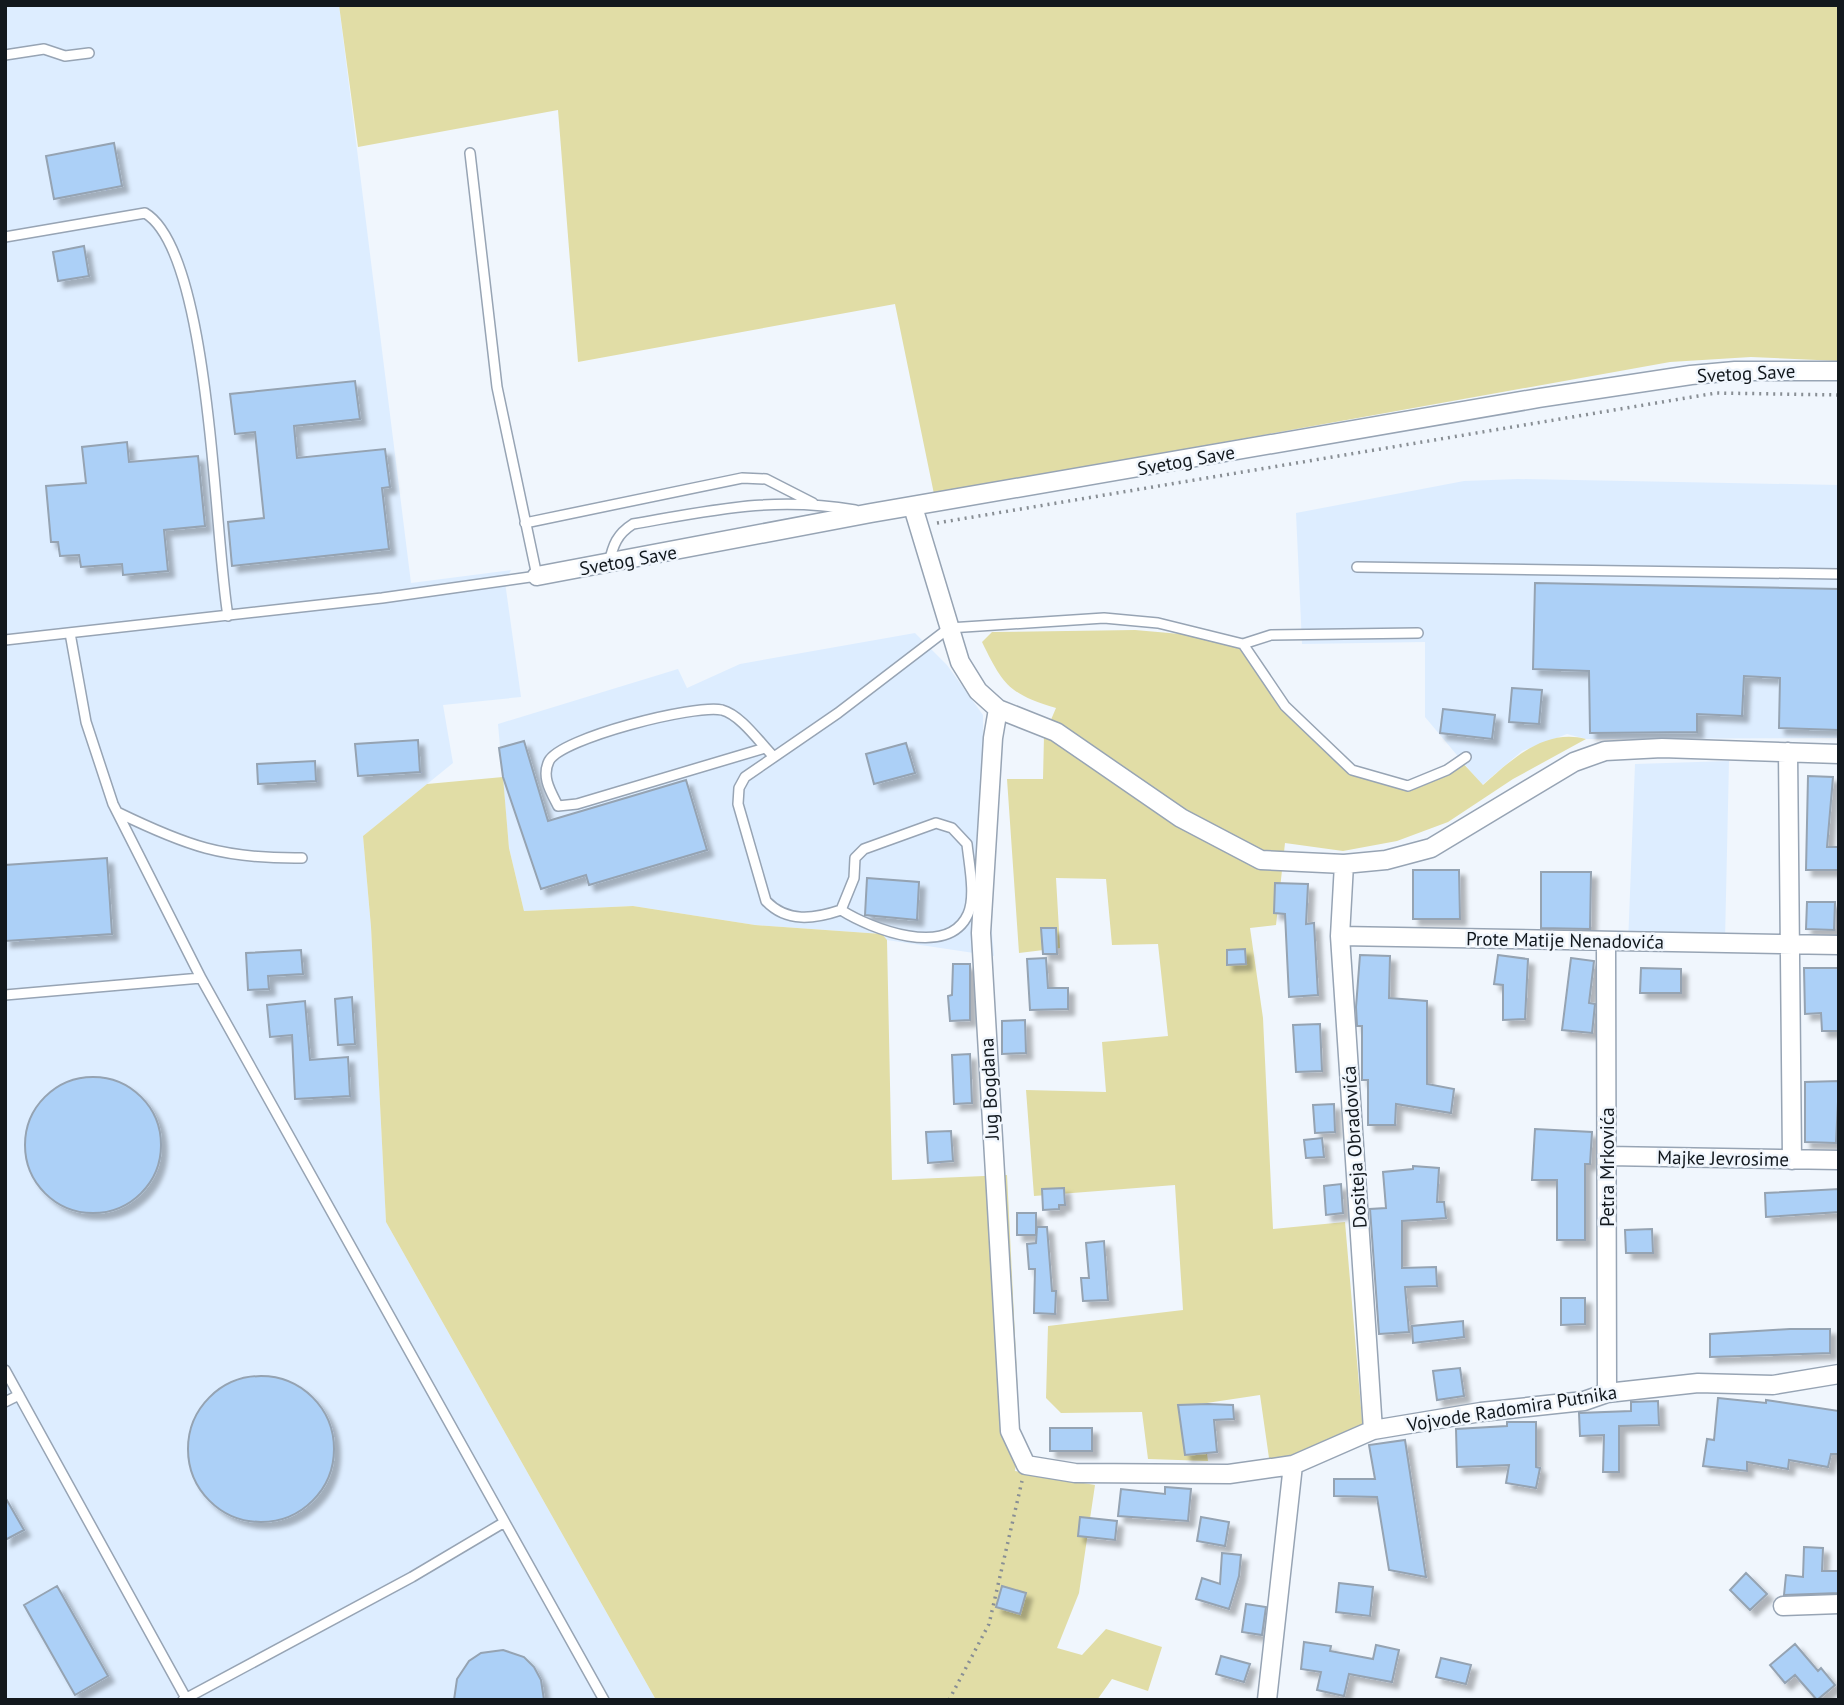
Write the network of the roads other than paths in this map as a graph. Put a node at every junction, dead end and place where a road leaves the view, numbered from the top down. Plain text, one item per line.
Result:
1 (89, 53) dead end
2 (5, 55) edge
3 (470, 153) dead end
4 (5, 237) edge
5 (1839, 371) edge
6 (813, 503) junction
7 (871, 513) junction
8 (915, 515) junction
9 (526, 523) junction
10 (609, 563) junction
11 (1357, 567) dead end
12 (1839, 575) edge
13 (537, 576) junction
14 (228, 616) junction
15 (949, 628) junction
16 (70, 633) junction
17 (1418, 633) dead end
18 (5, 640) edge
19 (1243, 644) junction
20 (998, 709) junction
21 (765, 748) junction
22 (1788, 752) junction
23 (1839, 754) edge
24 (774, 757) junction
25 (1466, 757) dead end
26 (117, 811) junction
27 (302, 858) dead end
28 (1345, 864) junction
29 (841, 910) junction
30 (1340, 936) junction
31 (1606, 941) junction
32 (1790, 944) junction
33 (1839, 945) edge
34 (201, 978) junction
35 (5, 995) edge
36 (1608, 1156) junction
37 (1792, 1160) junction
38 (1839, 1160) edge
39 (5, 1370) edge
40 (1839, 1374) edge
41 (1606, 1393) junction
42 (19, 1395) junction
43 (5, 1402) edge
44 (1373, 1430) junction
45 (1026, 1465) joint
46 (1293, 1465) junction
47 (503, 1523) junction
48 (1839, 1604) edge
49 (1783, 1606) dead end
50 (186, 1699) edge
51 (604, 1700) edge
52 (1267, 1700) edge

1 - 2 lane
3 - 9 lane
4 - 14 lane
5 - 8 street, Svetog Save
6 - 7 lane
6 - 9 lane
6 - 10 lane
7 - 8 street, Svetog Save
7 - 10 street, Svetog Save
8 - 15 street
9 - 13 lane
10 - 13 street, Svetog Save
11 - 12 lane
13 - 14 lane
14 - 16 lane
15 - 19 lane
15 - 20 street
15 - 24 lane
16 - 18 lane
16 - 26 lane
17 - 19 lane
19 - 25 lane
20 - 28 street
20 - 45 street, Jug Bogdana
21 - 21 lane
21 - 24 lane
22 - 23 street
22 - 28 street
22 - 32 street
24 - 29 lane
26 - 27 lane
26 - 34 lane
28 - 30 street, Dositeja Obradovića
29 - 29 lane
30 - 31 street, Prote Matije Nenadovića
30 - 44 street, Dositeja Obradovića
31 - 32 street, Prote Matije Nenadovića
31 - 36 street, Petra Mrkovića
32 - 33 street, Prote Matije Nenadovića
32 - 37 street
34 - 35 lane
34 - 47 lane
36 - 37 street, Majke Jevrosime
36 - 41 street, Petra Mrkovića
37 - 38 street, Majke Jevrosime
39 - 42 lane
40 - 41 street, Vojvode Radomira Putnika
41 - 44 street, Vojvode Radomira Putnika
42 - 43 lane
42 - 50 lane
44 - 46 street, Vojvode Radomira Putnika
45 - 46 street, Vojvode Radomira Putnika
46 - 52 street
47 - 50 lane
47 - 51 lane
48 - 49 street

